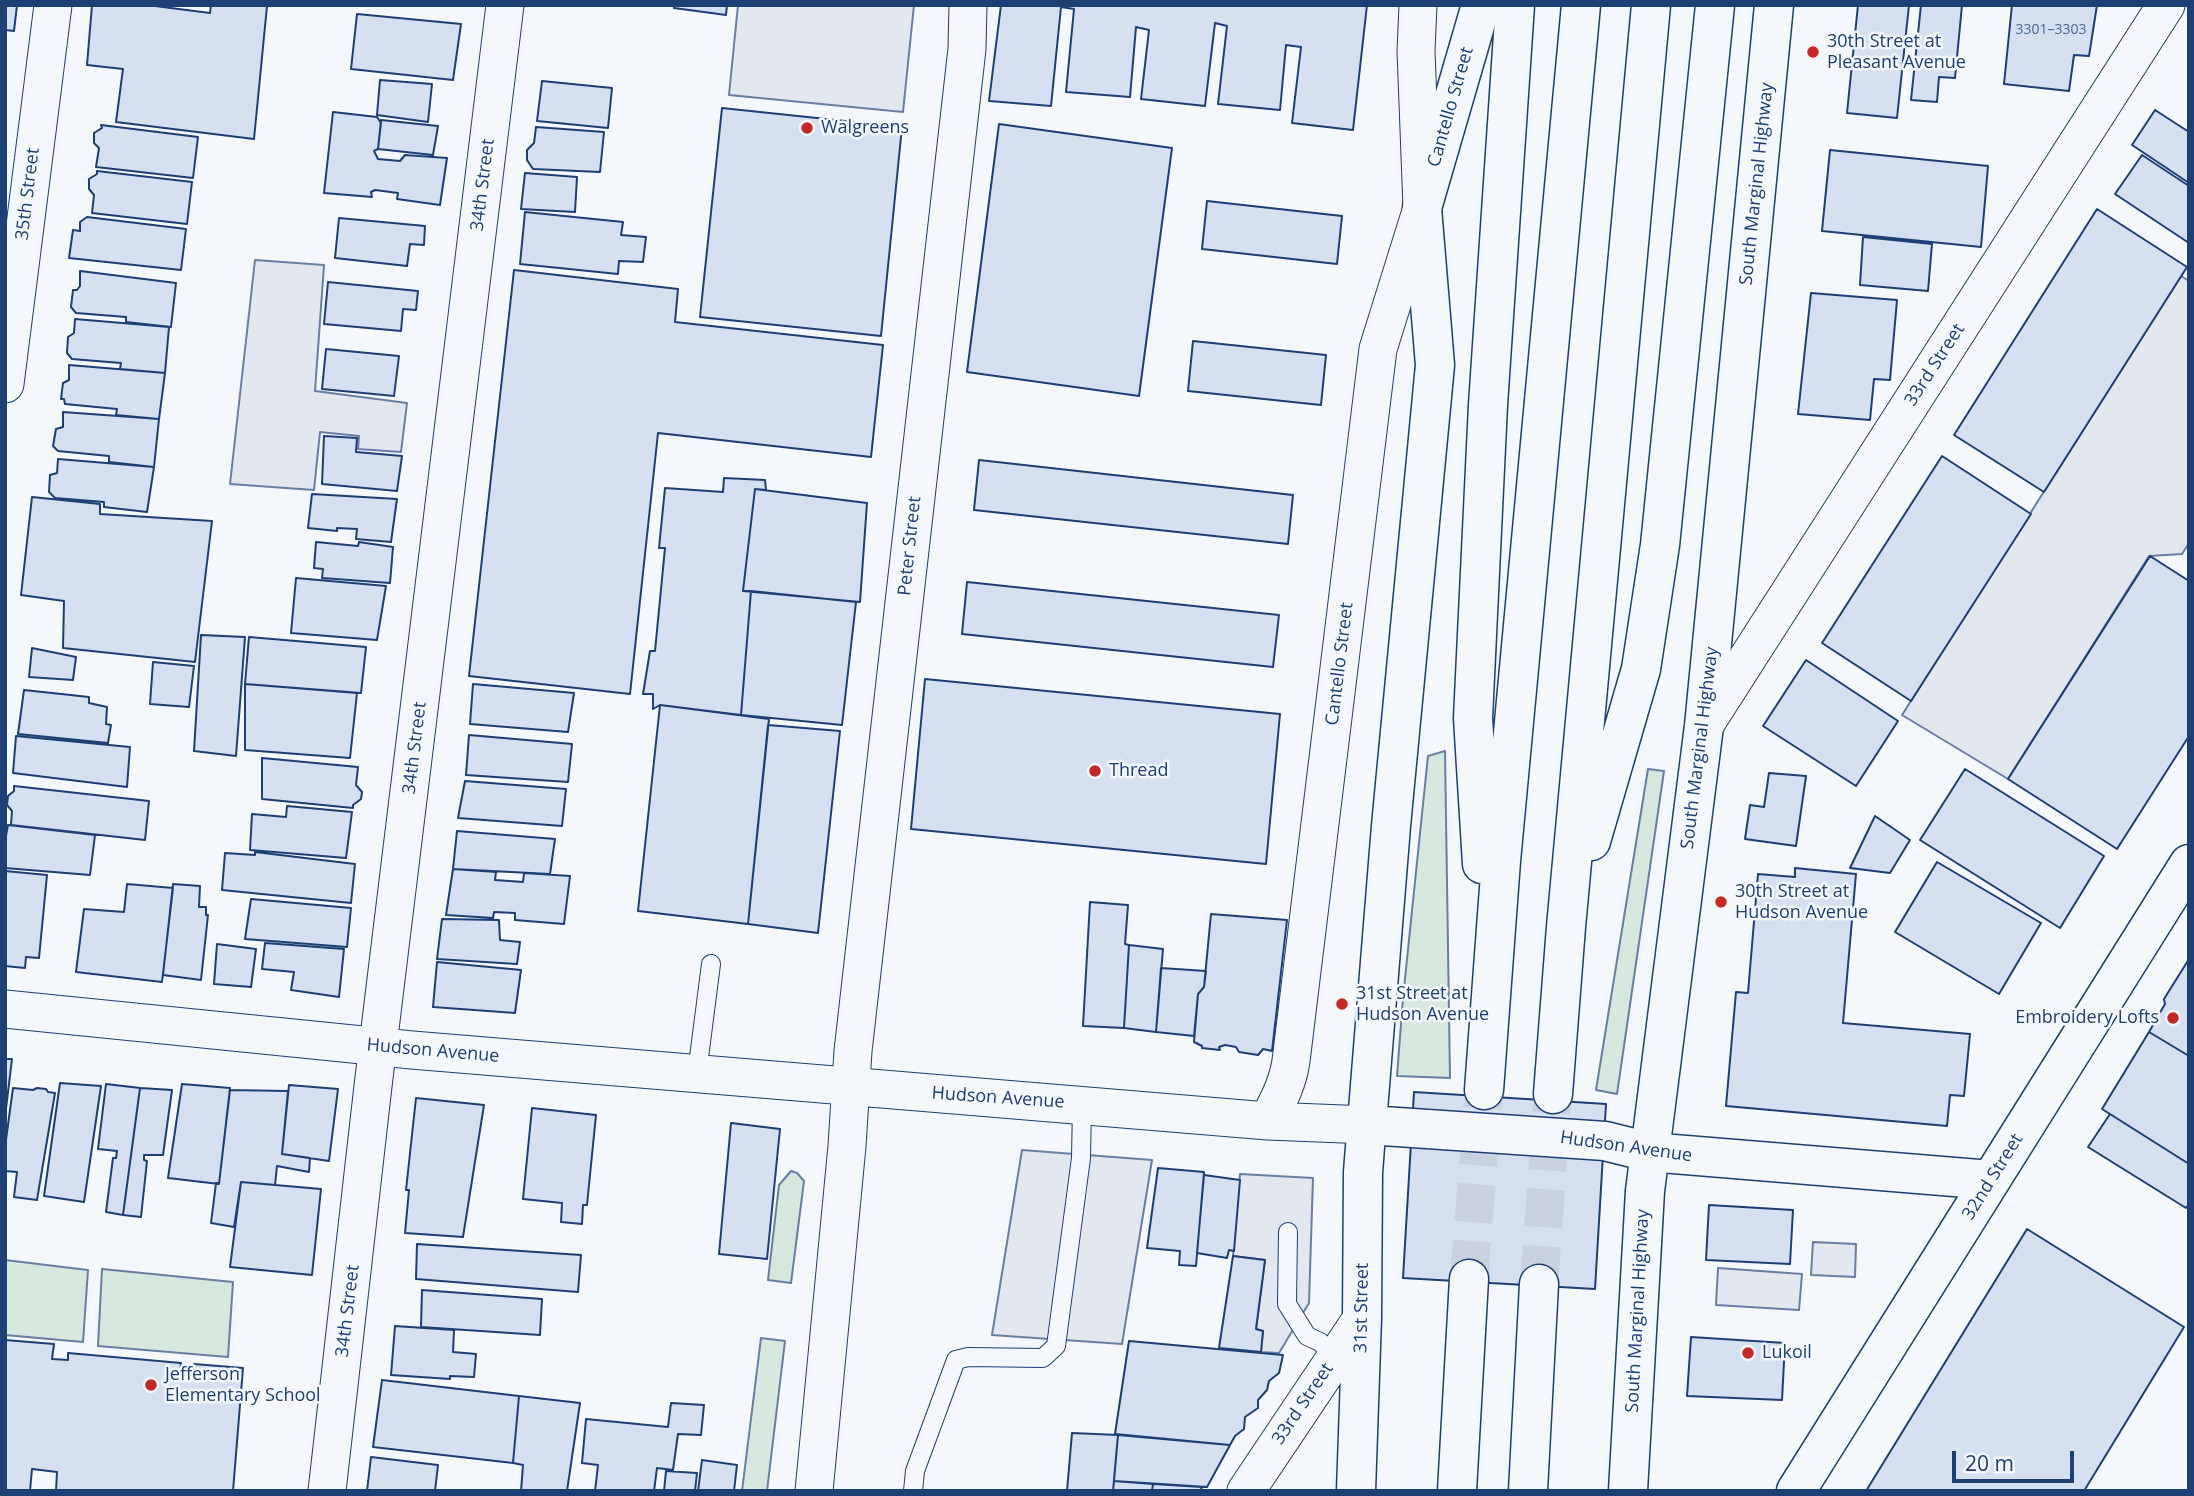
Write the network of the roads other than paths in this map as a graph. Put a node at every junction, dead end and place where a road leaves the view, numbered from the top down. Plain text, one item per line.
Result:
1 (53, 5) edge
2 (505, 5) edge
3 (968, 5) edge
4 (1418, 5) edge
5 (1481, 5) edge
6 (1515, 5) edge
7 (1581, 5) edge
8 (1651, 5) edge
9 (1714, 5) edge
10 (1774, 5) edge
11 (2166, 5) edge
12 (1422, 208) junction
13 (5, 384) edge
14 (1704, 726) junction
15 (2189, 864) edge
16 (1566, 927) junction
17 (711, 964) dead end
18 (1490, 1003) junction
19 (5, 1009) edge
20 (379, 1047) junction
21 (697, 1073) junction
22 (851, 1087) junction
23 (1484, 1090) tunnel mouth
24 (1553, 1094) tunnel mouth
25 (1082, 1104) junction
26 (1268, 1121) junction
27 (1368, 1125) junction
28 (1649, 1152) junction
29 (1991, 1180) junction
30 (1288, 1233) dead end
31 (1469, 1279) tunnel mouth
32 (1539, 1284) tunnel mouth
33 (1362, 1318) junction
34 (1335, 1357) junction
35 (327, 1491) edge
36 (814, 1491) edge
37 (913, 1491) edge
38 (1246, 1491) edge
39 (1356, 1491) edge
40 (1457, 1491) edge
41 (1528, 1491) edge
42 (1628, 1491) edge
43 (1796, 1491) edge

1 - 13 street, 35th Street
2 - 20 street, 34th Street
3 - 22 street, Peter Street
4 - 12 street, Cantello Street
5 - 12 main road, Cantello Street
6 - 18 main road
7 - 18 main road
8 - 16 main road
9 - 16 main road
10 - 14 main road, South Marginal Highway
11 - 14 street, 33rd Street
12 - 26 street, Cantello Street
12 - 27 main road, Cantello Street
14 - 28 main road, South Marginal Highway
15 - 29 main road, 32nd Street
16 - 24 main road
17 - 21 lane
18 - 23 main road
19 - 20 street, Hudson Avenue
20 - 21 street, Hudson Avenue
20 - 35 street, 34th Street
21 - 22 street, Hudson Avenue
22 - 25 street, Hudson Avenue
22 - 36 street, Peter Street
25 - 26 street, Hudson Avenue
25 - 37 lane
26 - 27 street, Hudson Avenue
27 - 28 main road, Hudson Avenue
27 - 33 main road, 31st Street
28 - 29 main road, Hudson Avenue
28 - 42 main road, South Marginal Highway
29 - 43 main road, 32nd Street
30 - 34 lane
31 - 40 main road
32 - 41 main road
33 - 34 street, 33rd Street
33 - 39 main road, 31st Street
34 - 38 street, 33rd Street

